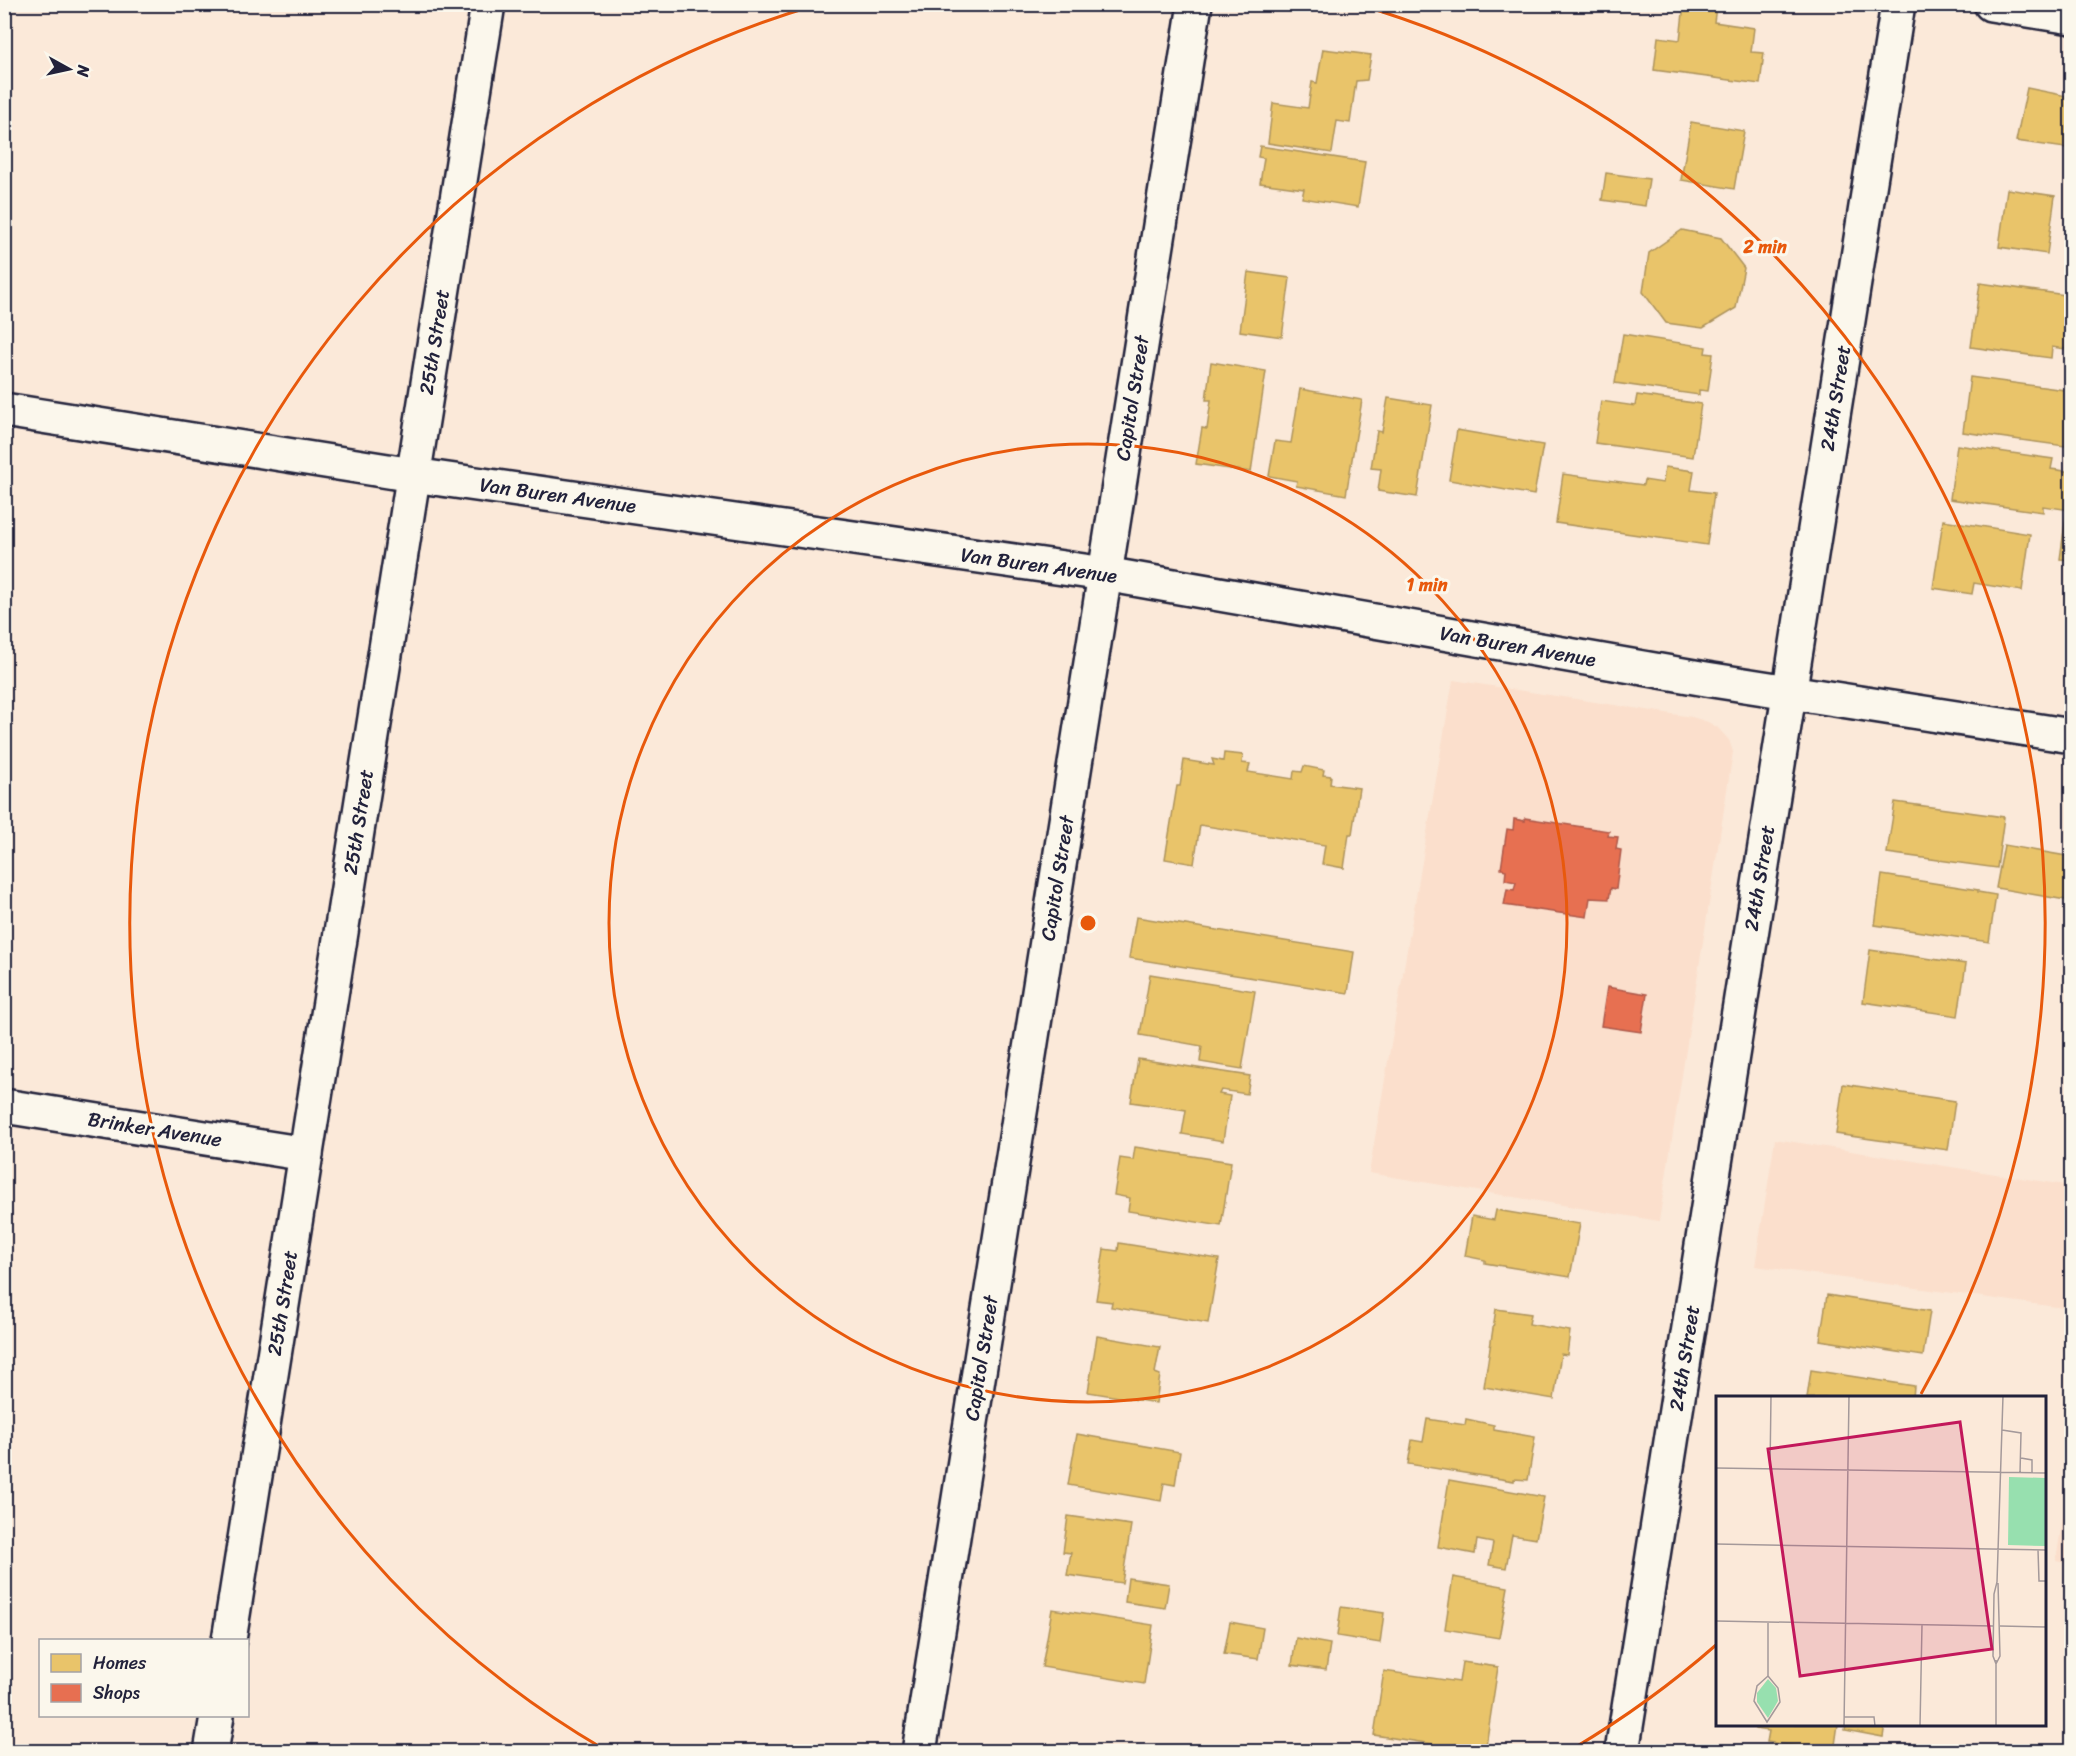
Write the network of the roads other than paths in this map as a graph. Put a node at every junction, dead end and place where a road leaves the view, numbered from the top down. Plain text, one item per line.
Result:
1 (488, 4) edge
2 (1195, 4) edge
3 (1898, 4) edge
4 (1991, 4) edge
5 (2072, 17) edge
6 (4, 410) edge
7 (413, 475) junction
8 (1105, 574) junction
9 (1788, 692) junction
10 (2072, 736) edge
11 (4, 1106) edge
12 (306, 1154) junction
13 (229, 1639) edge
14 (217, 1717) edge
15 (211, 1752) edge
16 (919, 1752) edge
17 (1622, 1752) edge

1 - 7 street, 25th Street
2 - 8 street, Capitol Street
3 - 9 street, 24th Street
4 - 5 street
6 - 7 street, Van Buren Avenue
7 - 8 street, Van Buren Avenue
7 - 12 street, 25th Street
8 - 9 street, Van Buren Avenue
8 - 16 street, Capitol Street
9 - 10 street, Van Buren Avenue
9 - 17 street, 24th Street
11 - 12 street, Brinker Avenue
12 - 13 street, 25th Street
14 - 15 street

